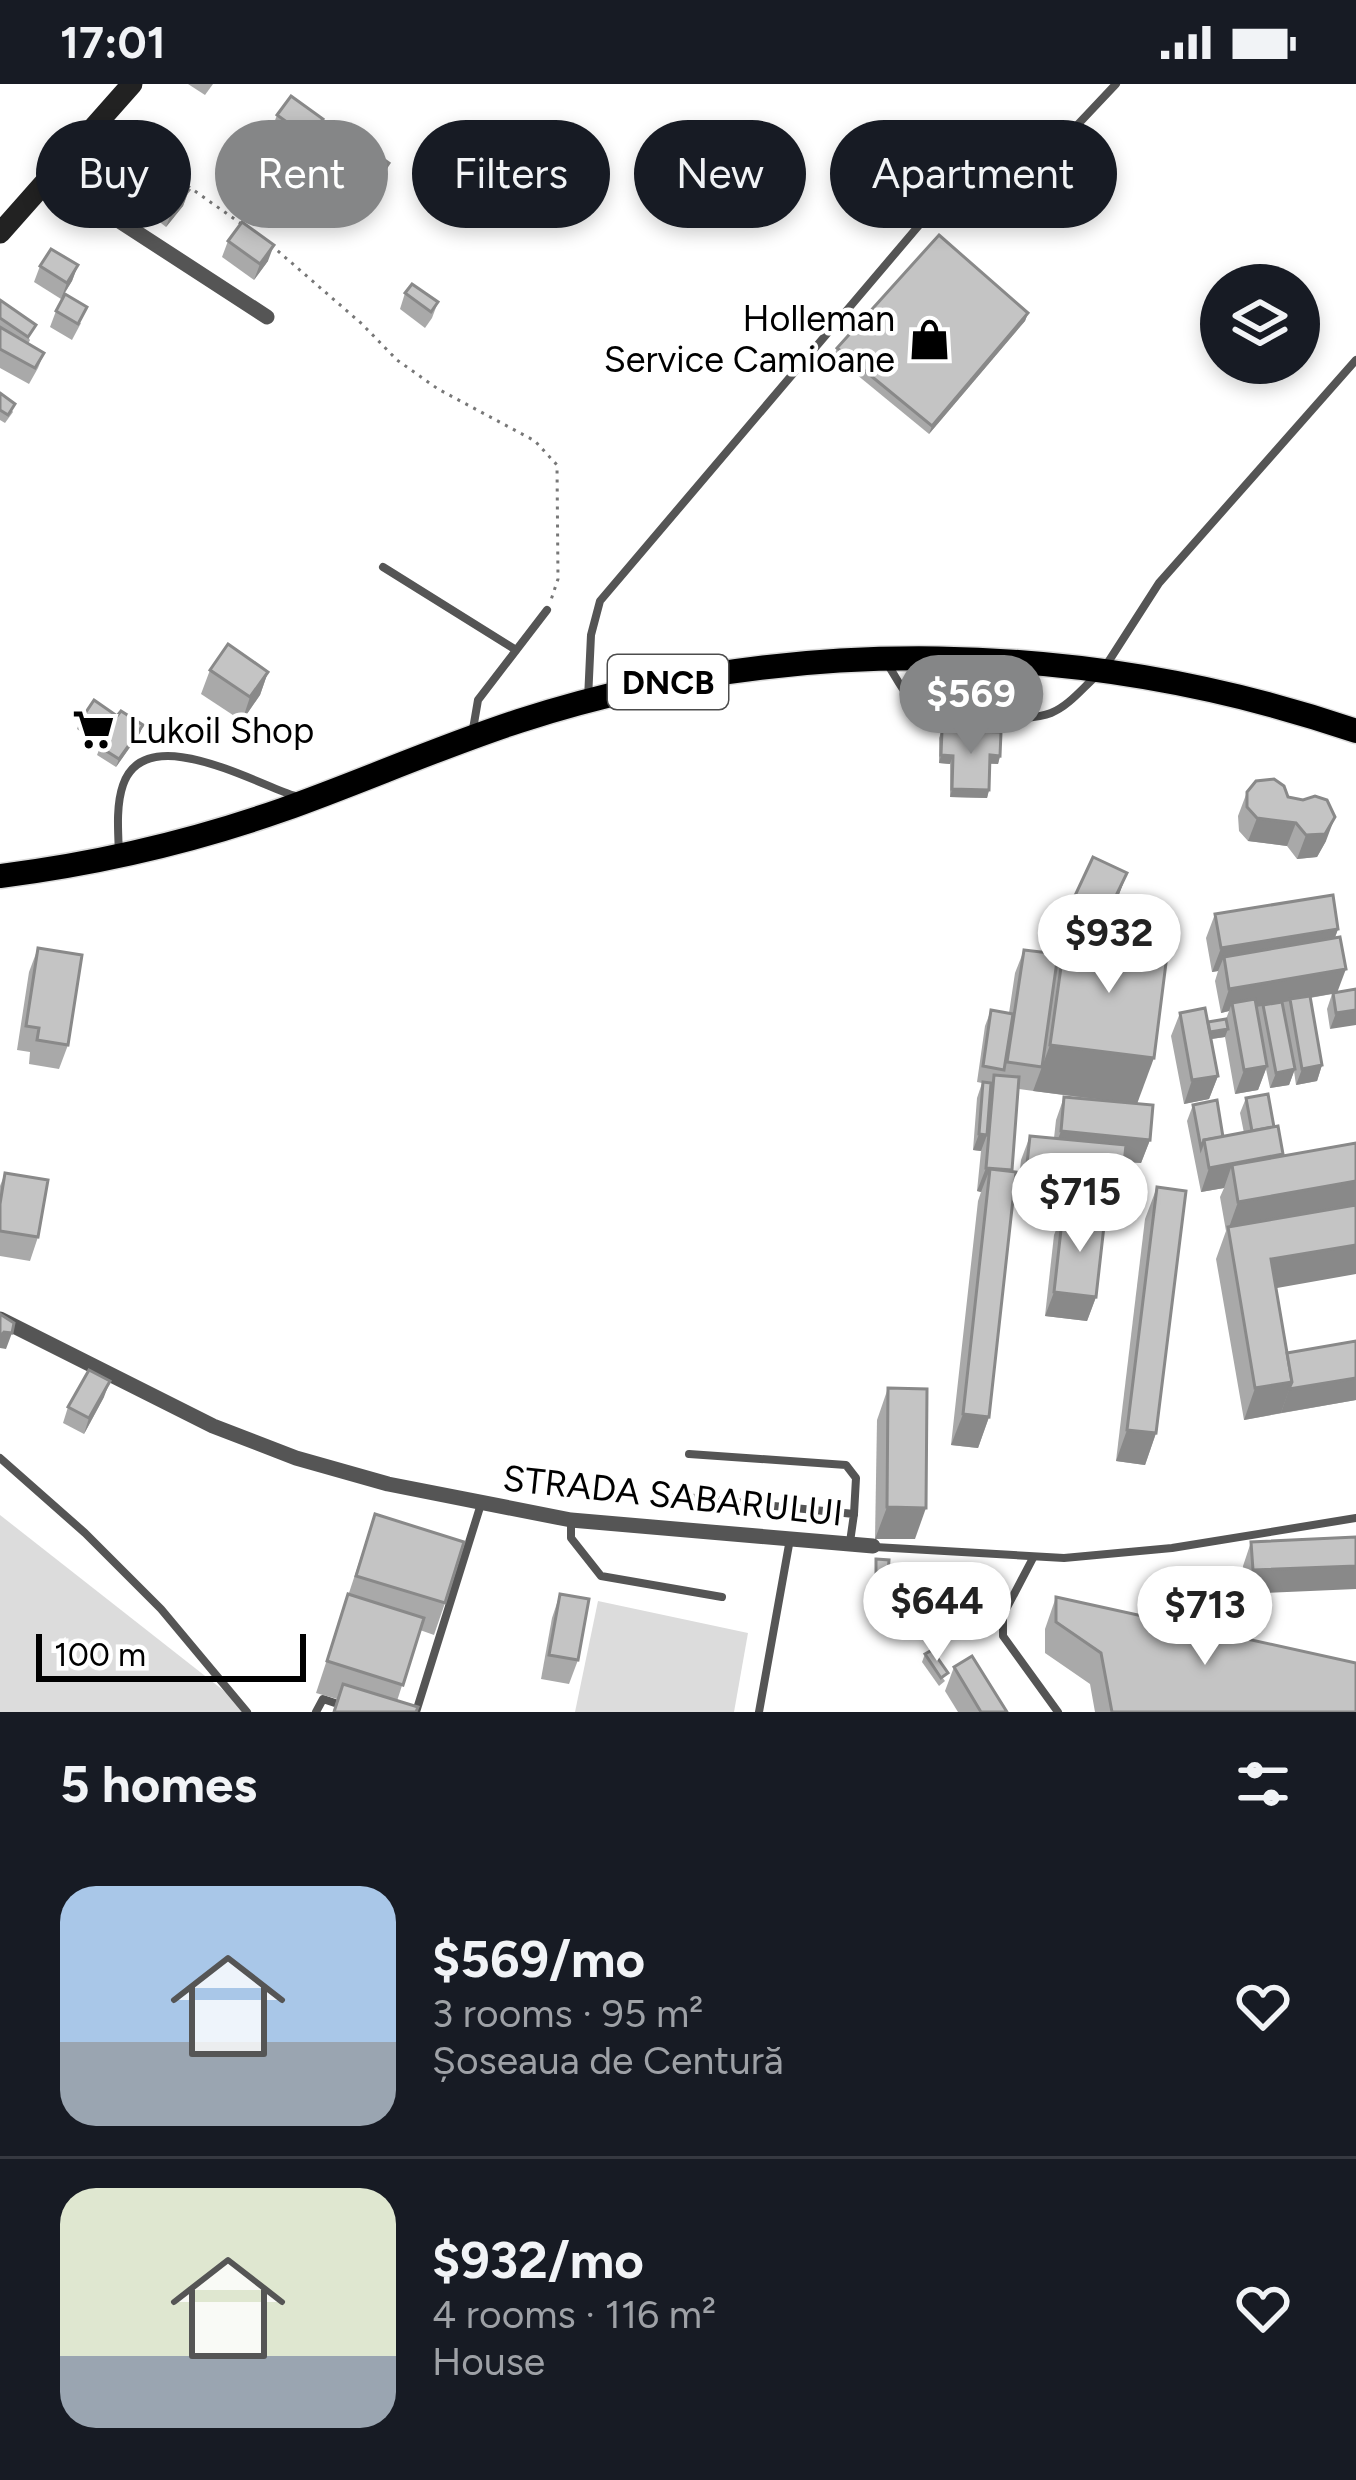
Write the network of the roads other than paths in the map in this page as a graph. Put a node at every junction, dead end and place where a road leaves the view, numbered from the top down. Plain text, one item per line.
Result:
1 (131, 84) edge
2 (1116, 84) edge
3 (100, 120) edge
4 (36, 192) edge
5 (130, 228) edge
6 (0, 233) edge
7 (267, 317) dead end
8 (1356, 360) edge
9 (383, 567) dead end
10 (547, 610) road end
11 (516, 650) junction
12 (884, 658) junction
13 (1103, 670) junction
14 (588, 701) junction
15 (1356, 731) edge
16 (472, 736) junction
17 (308, 800) junction
18 (119, 856) junction
19 (0, 876) edge
20 (0, 1319) edge
21 (689, 1454) dead end
22 (0, 1458) edge
23 (676, 1496) dead end
24 (481, 1504) junction
25 (854, 1514) junction
26 (1356, 1518) edge
27 (571, 1520) junction
28 (790, 1538) junction
29 (850, 1544) junction
30 (873, 1546) joint
31 (1034, 1558) junction
32 (722, 1597) dead end
33 (247, 1712) edge
34 (316, 1712) edge
35 (362, 1712) edge
36 (416, 1712) edge
37 (759, 1712) edge
38 (1058, 1712) edge

1 - 3 street
2 - 14 lane
4 - 6 street
5 - 7 street
8 - 13 lane
9 - 11 lane
10 - 11 lane
11 - 16 lane
12 - 13 main road, DNCB
12 - 13 lane
12 - 14 main road, DNCB
13 - 15 main road, DNCB
14 - 16 main road, DNCB
16 - 17 main road, DNCB
17 - 18 main road, DNCB
17 - 18 lane
18 - 19 main road, DNCB
20 - 24 street, STRADA SABARULUI
21 - 25 lane
22 - 33 lane
23 - 25 lane
24 - 27 street, STRADA SABARULUI
24 - 36 lane
25 - 29 lane
26 - 31 lane
27 - 28 street, STRADA SABARULUI
27 - 32 lane
28 - 29 street, STRADA SABARULUI
28 - 37 lane
29 - 30 street, STRADA SABARULUI
30 - 31 lane
31 - 38 lane
34 - 35 lane

